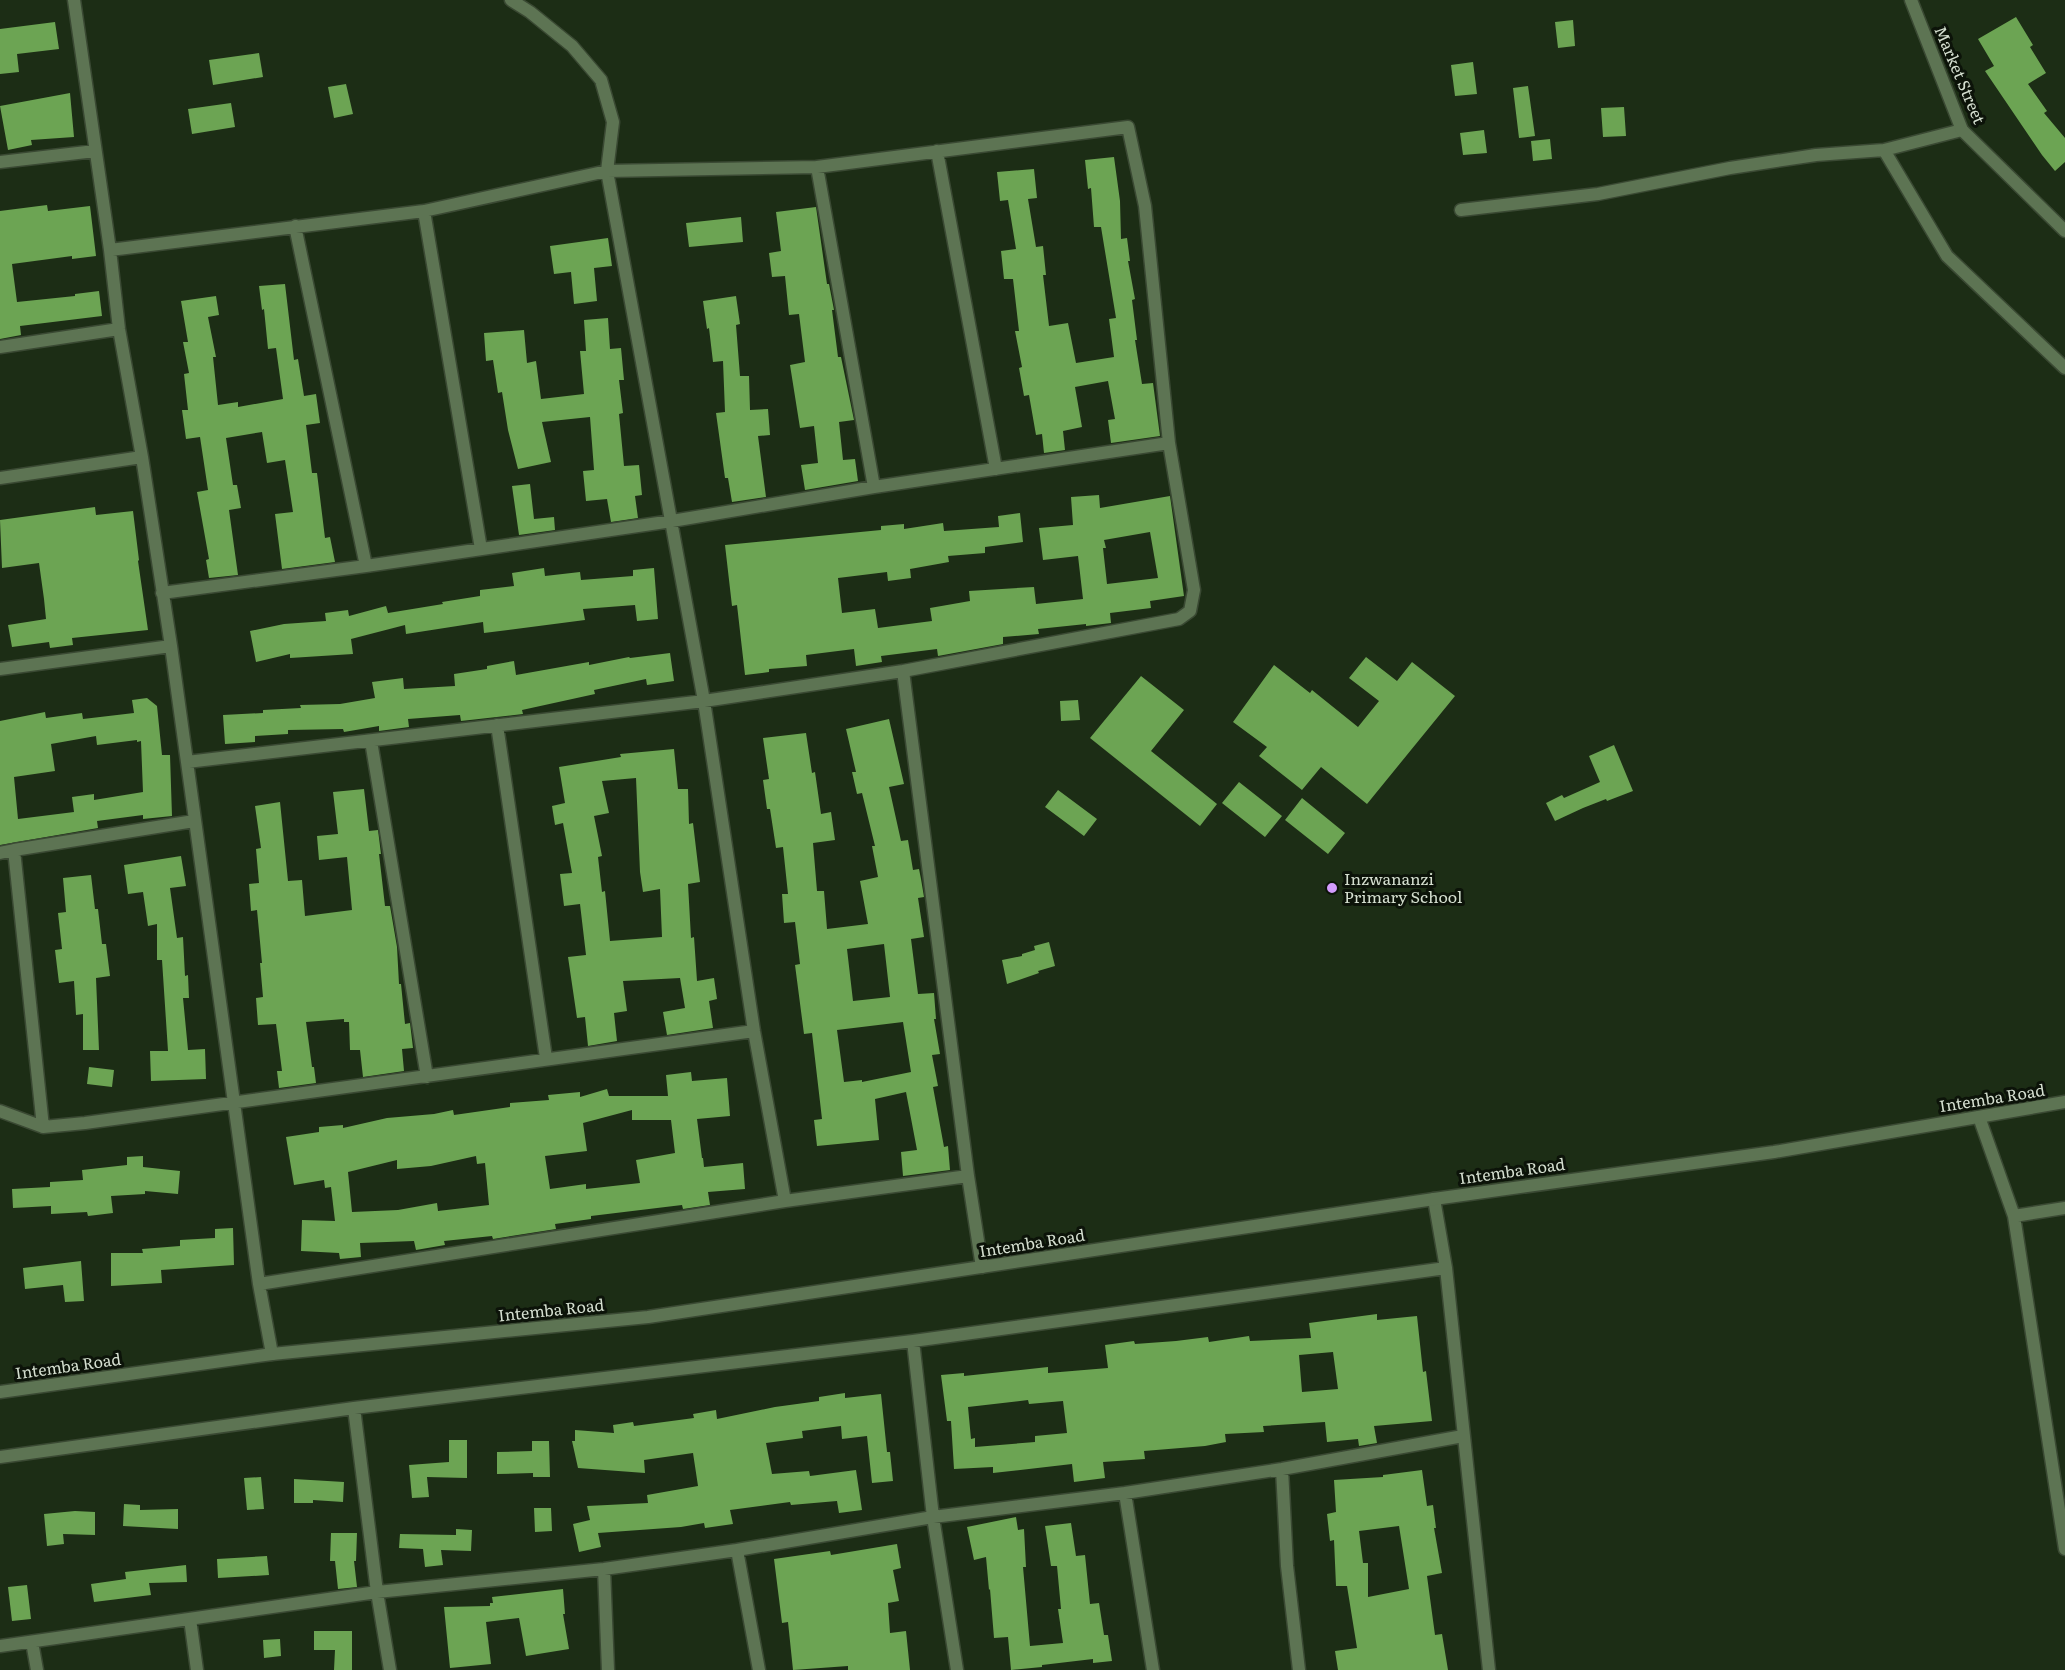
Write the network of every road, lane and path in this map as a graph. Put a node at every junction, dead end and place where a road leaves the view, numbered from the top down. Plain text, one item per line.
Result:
1 (74, 0) edge
2 (511, 0) edge
3 (1914, 1) edge
4 (1962, 130) junction
5 (1884, 150) junction
6 (95, 151) junction
7 (937, 151) junction
8 (0, 162) edge
9 (817, 167) junction
10 (607, 171) junction
11 (1461, 210) dead end
12 (424, 211) junction
13 (295, 226) junction
14 (2065, 231) edge
15 (110, 250) junction
16 (119, 329) junction
17 (0, 347) edge
18 (2065, 368) edge
19 (1168, 443) junction
20 (142, 457) junction
21 (996, 469) junction
22 (0, 478) edge
23 (874, 487) junction
24 (672, 521) junction
25 (481, 549) junction
26 (366, 566) junction
27 (162, 593) junction
28 (171, 646) junction
29 (0, 669) edge
30 (903, 671) junction
31 (704, 701) junction
32 (497, 725) junction
33 (371, 741) junction
34 (187, 762) junction
35 (194, 821) junction
36 (14, 850) junction
37 (0, 853) edge
38 (754, 1031) junction
39 (546, 1058) junction
40 (427, 1077) junction
41 (234, 1102) junction
42 (2065, 1102) edge
43 (0, 1111) edge
44 (1979, 1117) junction
45 (43, 1127) junction
46 (968, 1176) junction
47 (1434, 1198) junction
48 (785, 1201) junction
49 (2065, 1208) edge
50 (2014, 1216) junction
51 (982, 1267) junction
52 (1446, 1268) junction
53 (259, 1284) junction
54 (913, 1341) junction
55 (272, 1354) junction
56 (0, 1392) edge
57 (354, 1408) junction
58 (1463, 1436) junction
59 (0, 1457) edge
60 (1282, 1469) junction
61 (1125, 1493) junction
62 (933, 1517) junction
63 (2065, 1549) edge
64 (737, 1550) junction
65 (604, 1569) junction
66 (377, 1592) junction
67 (190, 1619) junction
68 (32, 1642) junction
69 (0, 1646) edge
70 (37, 1670) edge
71 (197, 1670) edge
72 (390, 1670) edge
73 (608, 1670) edge
74 (759, 1670) edge
75 (957, 1670) edge
76 (1153, 1670) edge
77 (1299, 1670) edge
78 (1489, 1670) edge

1 - 6 street
2 - 10 street
3 - 4 street, Market Street
4 - 5 street
4 - 14 street, Market Street
5 - 11 street
5 - 18 street
6 - 8 street
6 - 15 street
7 - 9 street
7 - 19 street
7 - 21 street
9 - 10 street
9 - 23 street
10 - 12 street
10 - 24 street
12 - 13 street
12 - 25 street
13 - 15 street
13 - 26 street
15 - 16 street
16 - 17 street
16 - 20 street
19 - 21 street
19 - 30 street
20 - 22 street
20 - 27 street
21 - 23 street
23 - 24 street
24 - 25 street
24 - 31 street
25 - 26 street
26 - 27 street
27 - 28 street
28 - 29 street
28 - 34 street
30 - 31 street
30 - 46 street
31 - 32 street
31 - 38 street
32 - 33 street
32 - 39 street
33 - 34 street
33 - 40 street
34 - 35 street
35 - 36 street
35 - 41 street
36 - 37 street
36 - 45 street
38 - 39 street
38 - 48 street
39 - 40 street
40 - 41 street
41 - 45 street
41 - 53 street
42 - 44 street, Intemba Road
43 - 45 street
44 - 47 street, Intemba Road
44 - 50 street
46 - 48 street
46 - 51 street
47 - 51 street, Intemba Road
47 - 52 street
48 - 53 street
49 - 50 street
50 - 63 street
51 - 55 street, Intemba Road
52 - 54 street
52 - 58 street
53 - 55 street
54 - 57 street
54 - 62 street
55 - 56 street, Intemba Road
57 - 59 street
57 - 66 street
58 - 60 street
58 - 78 street
60 - 61 street
60 - 77 street
61 - 62 street
61 - 76 street
62 - 64 street
62 - 75 street
64 - 65 street
64 - 74 street
65 - 66 street
65 - 73 street
66 - 67 street
66 - 72 street
67 - 68 street
67 - 71 street
68 - 69 street
68 - 70 street

